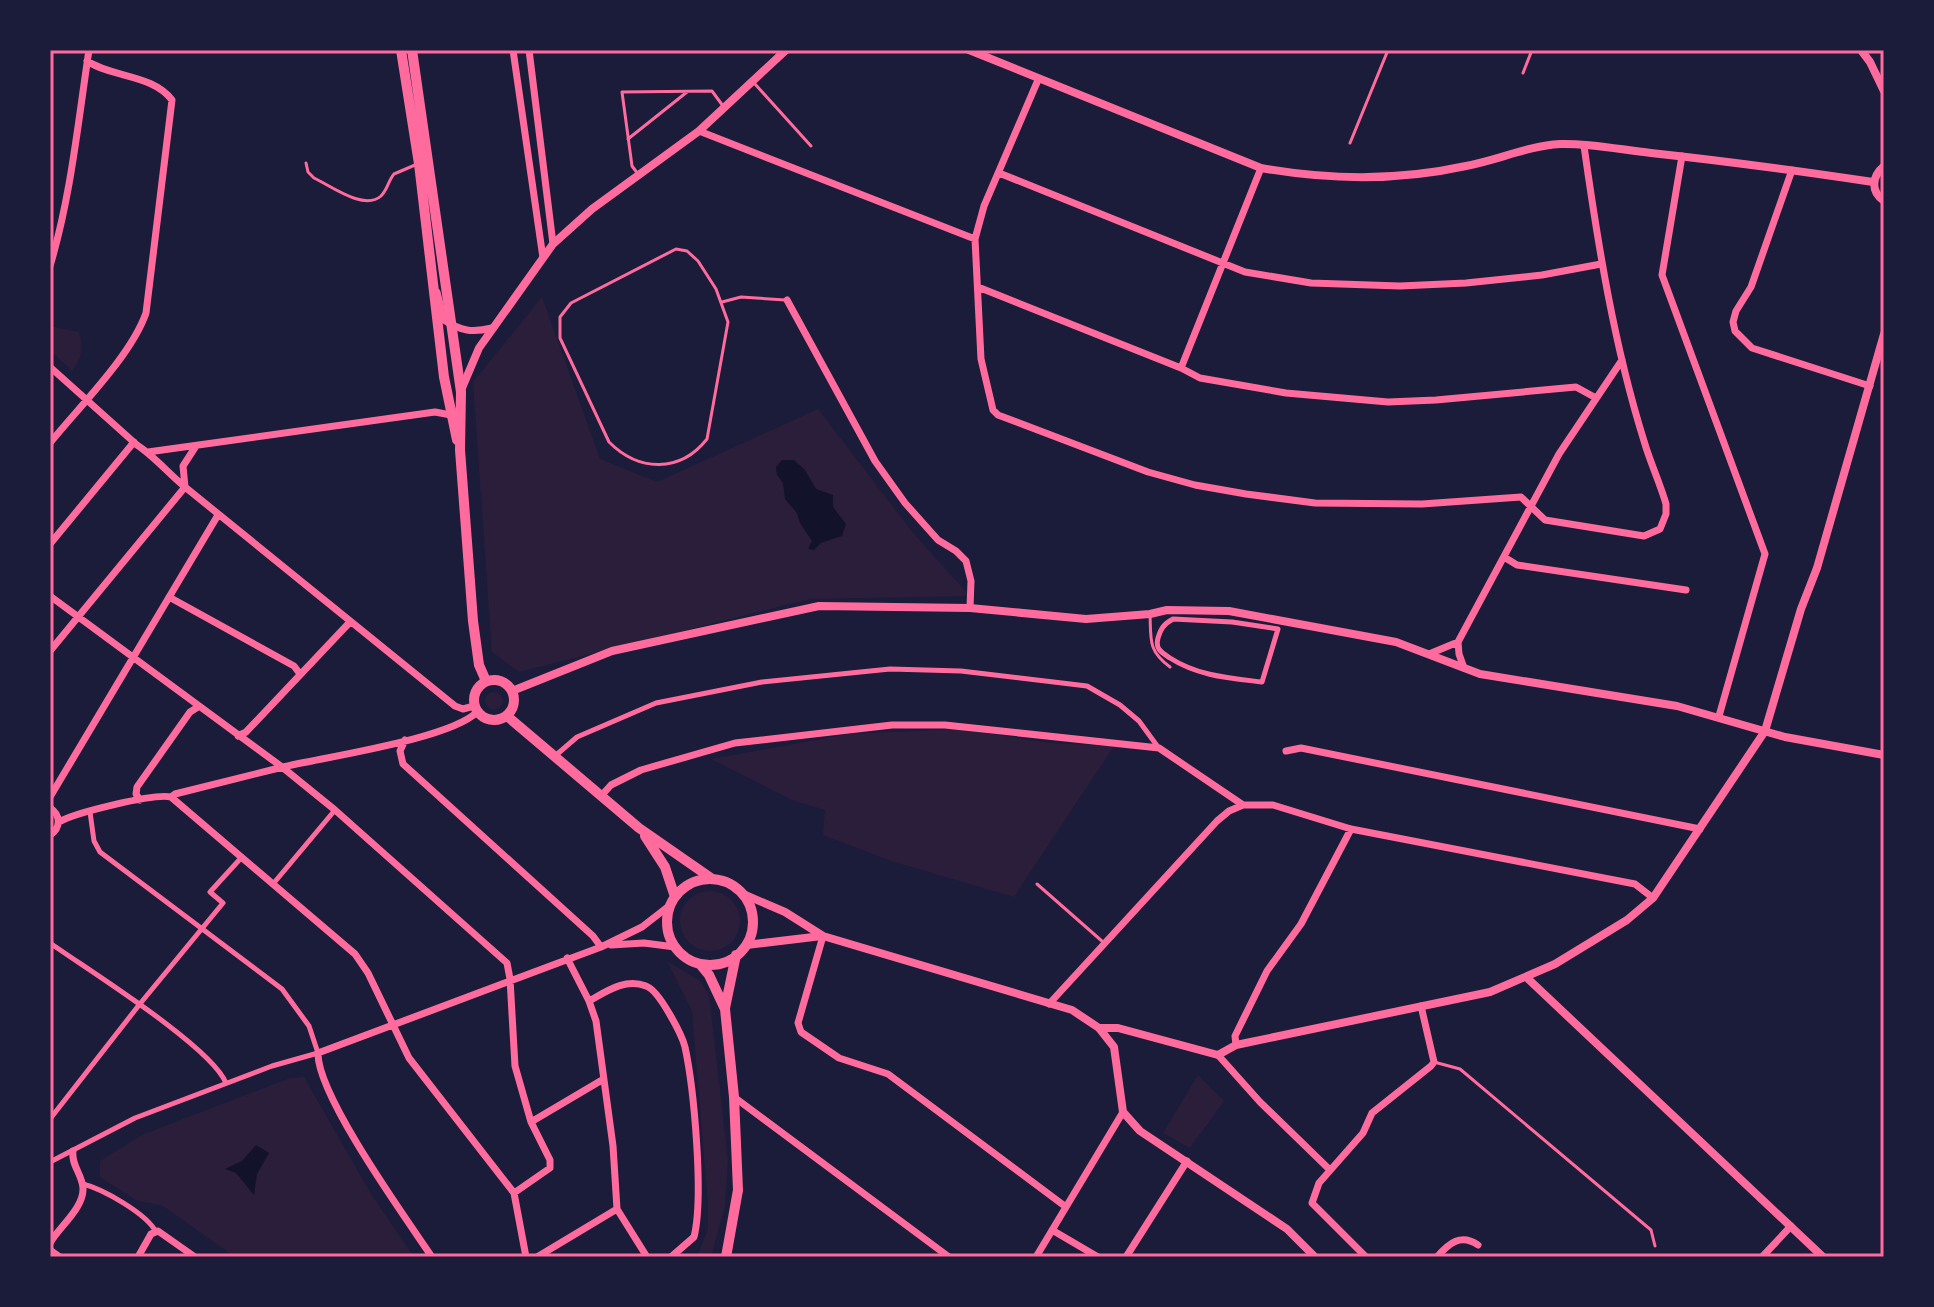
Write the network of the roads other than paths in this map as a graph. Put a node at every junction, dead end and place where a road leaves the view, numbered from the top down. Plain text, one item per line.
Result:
1 (89, 50) edge
2 (401, 50) edge
3 (412, 50) edge
4 (513, 50) edge
5 (529, 50) edge
6 (786, 50) edge
7 (969, 50) edge
8 (1388, 50) edge
9 (1532, 50) edge
10 (1861, 50) edge
11 (87, 61) junction
12 (1523, 73) dead end
13 (1038, 80) junction
14 (752, 82) junction
15 (1884, 91) edge
16 (687, 92) junction
17 (724, 107) junction
18 (699, 131) junction
19 (628, 139) junction
20 (1350, 143) dead end
21 (811, 146) dead end
22 (1584, 146) junction
23 (1682, 156) junction
24 (306, 163) dead end
25 (419, 164) junction
26 (1884, 166) edge
27 (1261, 168) junction
28 (1792, 170) junction
29 (999, 173) junction
30 (638, 174) junction
31 (1873, 182) junction
32 (1884, 201) edge
33 (975, 239) junction
34 (553, 244) junction
35 (543, 258) junction
36 (1223, 263) junction
37 (1601, 264) junction
38 (50, 266) edge
39 (434, 287) junction
40 (978, 287) junction
41 (787, 300) joint
42 (722, 302) junction
43 (452, 325) junction
44 (492, 328) junction
45 (1884, 334) edge
46 (1622, 360) junction
47 (50, 367) edge
48 (1181, 368) junction
49 (1870, 386) junction
50 (461, 392) junction
51 (1596, 398) junction
52 (86, 399) junction
53 (451, 415) junction
54 (134, 442) junction
55 (50, 443) edge
56 (198, 444) junction
57 (460, 450) junction
58 (148, 452) junction
59 (185, 487) junction
60 (1531, 508) junction
61 (218, 515) junction
62 (50, 544) edge
63 (1504, 557) junction
64 (1686, 590) dead end
65 (50, 596) edge
66 (169, 597) junction
67 (970, 608) junction
68 (1150, 614) junction
69 (78, 617) junction
70 (350, 622) junction
71 (1278, 629) joint
72 (1458, 642) junction
73 (50, 651) edge
74 (1429, 654) junction
75 (132, 658) junction
76 (1170, 667) dead end
77 (1464, 668) junction
78 (300, 674) junction
79 (486, 681) junction
80 (512, 691) junction
81 (198, 707) junction
82 (476, 709) junction
83 (507, 716) junction
84 (1719, 716) junction
85 (1765, 731) junction
86 (238, 736) junction
87 (405, 740) junction
88 (1159, 748) junction
89 (1286, 751) dead end
90 (1884, 755) edge
91 (554, 757) junction
92 (282, 767) junction
93 (601, 796) junction
94 (50, 797) edge
95 (171, 797) junction
96 (140, 800) junction
97 (1243, 805) junction
98 (50, 808) edge
99 (335, 810) junction
100 (90, 812) junction
101 (59, 822) junction
102 (639, 828) junction
103 (1351, 829) junction
104 (1700, 829) junction
105 (50, 835) edge
106 (241, 858) junction
107 (711, 878) junction
108 (273, 884) junction
109 (1037, 884) dead end
110 (743, 894) junction
111 (1653, 898) junction
112 (672, 901) junction
113 (202, 928) junction
114 (823, 936) junction
115 (1104, 942) junction
116 (50, 943) edge
117 (746, 945) junction
118 (601, 947) junction
119 (675, 947) junction
120 (736, 955) junction
121 (567, 958) junction
122 (700, 964) junction
123 (1526, 977) junction
124 (510, 979) junction
125 (589, 1001) junction
126 (1049, 1004) junction
127 (139, 1005) junction
128 (1421, 1006) junction
129 (725, 1009) junction
130 (394, 1023) junction
131 (1099, 1028) junction
132 (1236, 1045) junction
133 (318, 1053) junction
134 (1218, 1055) junction
135 (1434, 1062) junction
136 (602, 1080) junction
137 (226, 1083) junction
138 (734, 1097) junction
139 (1123, 1112) junction
140 (50, 1119) edge
141 (531, 1122) junction
142 (73, 1151) junction
143 (1187, 1161) junction
144 (50, 1162) edge
145 (1329, 1169) junction
146 (83, 1184) junction
147 (514, 1193) junction
148 (1066, 1207) junction
149 (617, 1209) junction
150 (1791, 1226) junction
151 (1052, 1230) junction
152 (156, 1232) junction
153 (50, 1243) edge
154 (1478, 1245) dead end
155 (1655, 1246) dead end
156 (50, 1250) edge
157 (60, 1257) edge
158 (138, 1257) edge
159 (195, 1257) edge
160 (432, 1257) edge
161 (526, 1257) edge
162 (537, 1257) edge
163 (647, 1257) edge
164 (671, 1257) edge
165 (726, 1257) edge
166 (949, 1257) edge
167 (1036, 1257) edge
168 (1098, 1257) edge
169 (1126, 1257) edge
170 (1315, 1257) edge
171 (1366, 1257) edge
172 (1437, 1257) edge
173 (1762, 1257) edge
174 (1823, 1257) edge

1 - 11 street
2 - 25 main road
3 - 43 main road
4 - 35 street
5 - 34 street
6 - 14 street
7 - 13 street
8 - 20 lane
9 - 12 lane
10 - 15 street
11 - 38 street
11 - 52 street
13 - 27 street
13 - 29 street
14 - 17 street
14 - 21 lane
16 - 17 lane
16 - 19 lane
16 - 19 lane
17 - 18 street
18 - 30 street
18 - 33 street
19 - 30 lane
22 - 23 street
22 - 27 street
22 - 37 street
23 - 28 street
23 - 84 street
24 - 25 lane
25 - 39 main road
26 - 31 street
27 - 36 street
28 - 31 street
28 - 49 street
29 - 33 street
29 - 36 street
30 - 34 street
31 - 32 street
33 - 40 street
34 - 35 street
35 - 44 street
36 - 37 street
36 - 48 street
37 - 46 street
39 - 43 street
39 - 53 main road
40 - 48 street
40 - 60 street
41 - 42 lane
41 - 67 street
42 - 42 lane
43 - 44 street
43 - 50 main road
44 - 50 street
45 - 49 street
46 - 51 street
46 - 60 street
47 - 52 street
48 - 51 street
49 - 85 street
50 - 57 main road
51 - 60 street
52 - 54 street
52 - 55 street
53 - 56 street
53 - 57 main road
54 - 58 street
54 - 62 street
56 - 58 street
56 - 59 street
57 - 79 main road
58 - 59 street
59 - 61 street
59 - 69 street
60 - 63 street
61 - 66 street
61 - 70 street
63 - 64 street
63 - 72 street
65 - 69 street
66 - 75 street
66 - 78 street
67 - 68 street
67 - 80 street
68 - 74 street
68 - 76 lane
69 - 73 street
69 - 75 street
70 - 78 street
70 - 82 street
71 - 71 street
72 - 74 street
72 - 77 street
74 - 77 street
75 - 81 street
75 - 94 street
77 - 84 street
78 - 86 street
79 - 80 main road
79 - 82 main road
80 - 83 main road
81 - 86 street
81 - 96 street
82 - 83 main road
82 - 87 street
83 - 91 main road
84 - 85 street
85 - 90 street
85 - 104 street
86 - 92 street
87 - 92 street
87 - 118 street
88 - 91 street
88 - 93 street
88 - 97 street
89 - 104 street
91 - 93 main road
92 - 95 street
92 - 99 street
93 - 102 main road
95 - 96 street
95 - 106 street
96 - 100 street
97 - 103 street
97 - 115 street
98 - 101 street
99 - 108 street
99 - 124 street
100 - 101 street
100 - 113 street
101 - 105 street
102 - 107 main road
102 - 112 main road
103 - 111 street
103 - 132 street
104 - 111 street
106 - 108 street
106 - 113 street
107 - 110 main road
107 - 112 main road
108 - 130 street
109 - 115 lane
110 - 114 street
110 - 117 main road
111 - 123 street
112 - 118 street
112 - 119 main road
113 - 127 street
113 - 133 street
114 - 117 street
114 - 126 street
114 - 148 street
115 - 126 street
116 - 127 street
117 - 120 main road
118 - 119 street
118 - 121 street
119 - 122 main road
120 - 122 main road
120 - 129 main road
121 - 124 street
121 - 125 street
122 - 129 main road
123 - 128 street
123 - 150 street
124 - 130 street
124 - 141 street
125 - 136 street
125 - 164 street
126 - 131 street
127 - 137 street
127 - 140 street
128 - 132 street
128 - 135 street
129 - 138 main road
130 - 133 street
130 - 147 street
131 - 134 street
131 - 139 street
132 - 134 street
133 - 137 street
133 - 160 street
134 - 145 street
135 - 145 street
135 - 155 lane
136 - 141 street
136 - 149 street
137 - 142 street
138 - 165 main road
138 - 166 street
139 - 143 street
139 - 148 street
141 - 147 street
142 - 144 street
142 - 146 street
143 - 169 street
143 - 170 street
145 - 171 street
146 - 152 street
146 - 153 street
147 - 161 street
148 - 151 street
149 - 162 street
149 - 163 street
150 - 173 street
150 - 174 street
151 - 167 street
151 - 168 street
152 - 158 street
152 - 159 street
154 - 172 street
156 - 157 street

